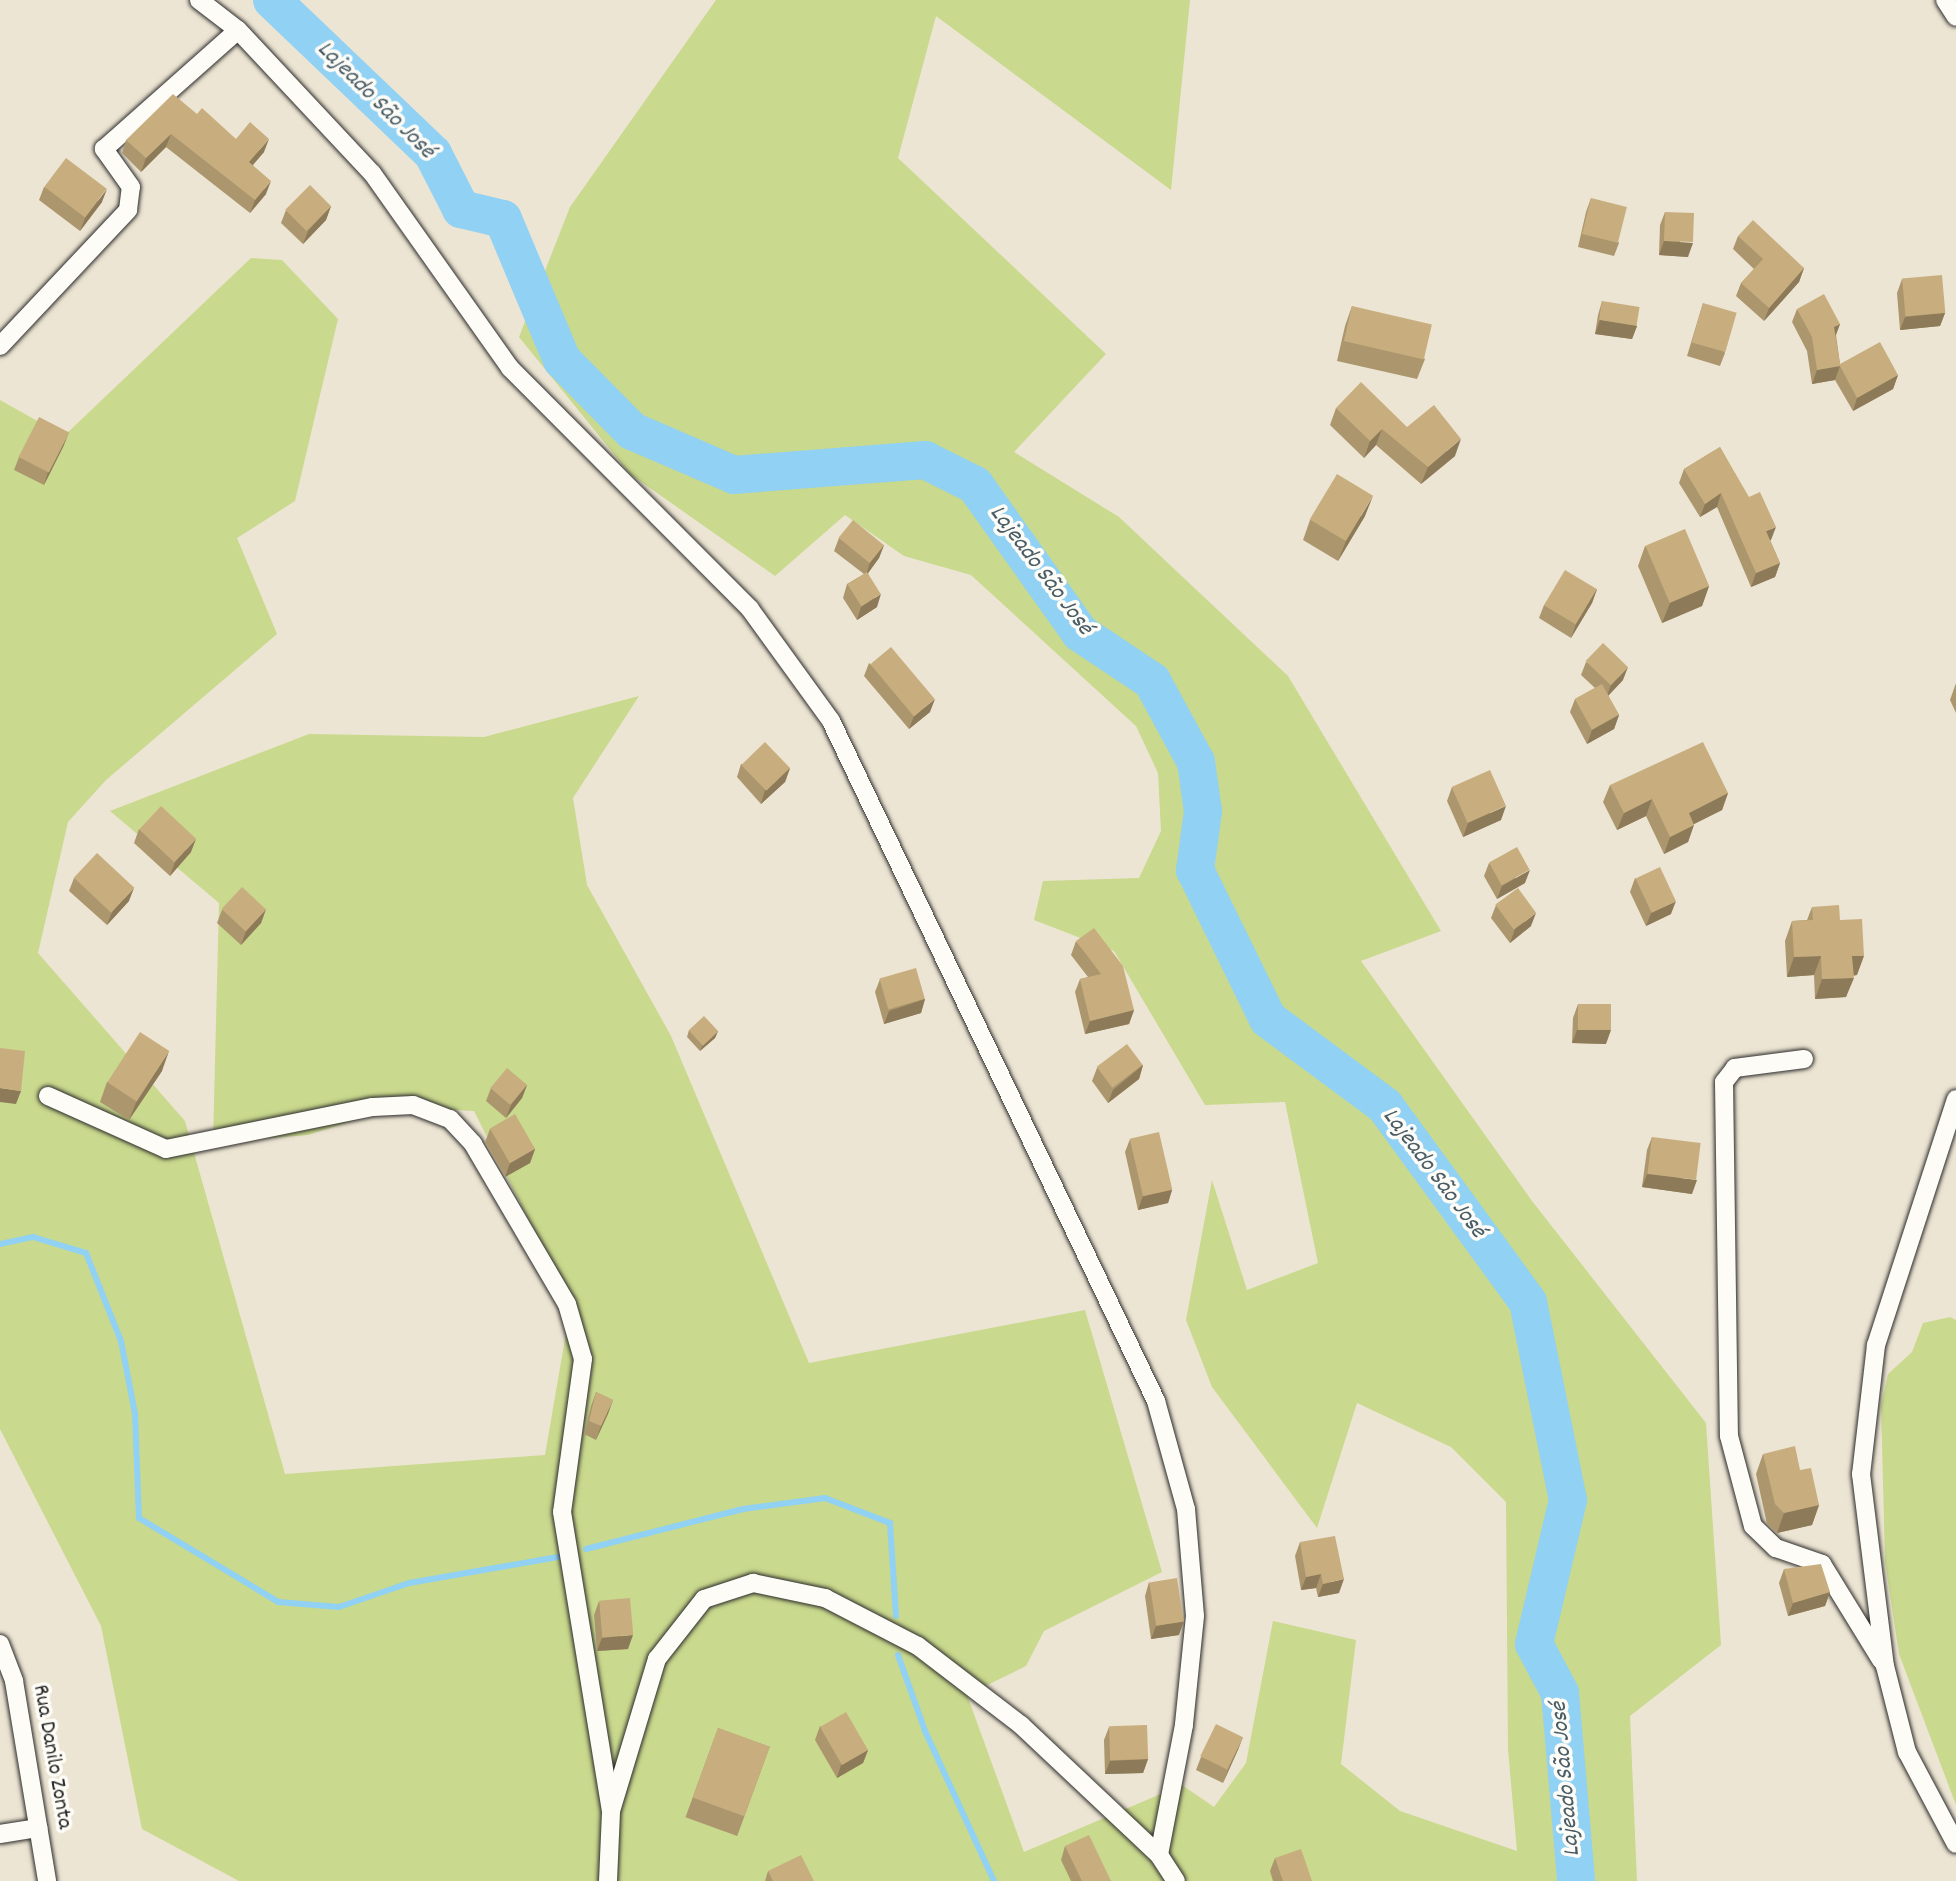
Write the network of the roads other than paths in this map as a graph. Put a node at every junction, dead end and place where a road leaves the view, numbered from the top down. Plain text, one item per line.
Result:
1 (199, 0) edge
2 (1945, 0) edge
3 (1956, 18) edge
4 (238, 30) junction
5 (0, 346) edge
6 (1804, 1059) dead end
7 (48, 1096) dead end
8 (1956, 1099) edge
9 (0, 1644) edge
10 (1885, 1666) junction
11 (7, 1682) edge
12 (611, 1811) junction
13 (39, 1828) junction
14 (0, 1834) edge
15 (1956, 1844) edge
16 (1159, 1855) junction
17 (47, 1881) edge
18 (608, 1881) edge
19 (1176, 1881) edge

1 - 4 street
2 - 3 street
4 - 5 street
4 - 16 street
6 - 10 street
7 - 12 street
8 - 10 street
9 - 11 street, Rua Danilo Zonta
10 - 15 street
11 - 13 street, Rua Danilo Zonta
12 - 16 street
12 - 18 street
13 - 14 street
13 - 17 street, Rua Danilo Zonta
16 - 19 street

